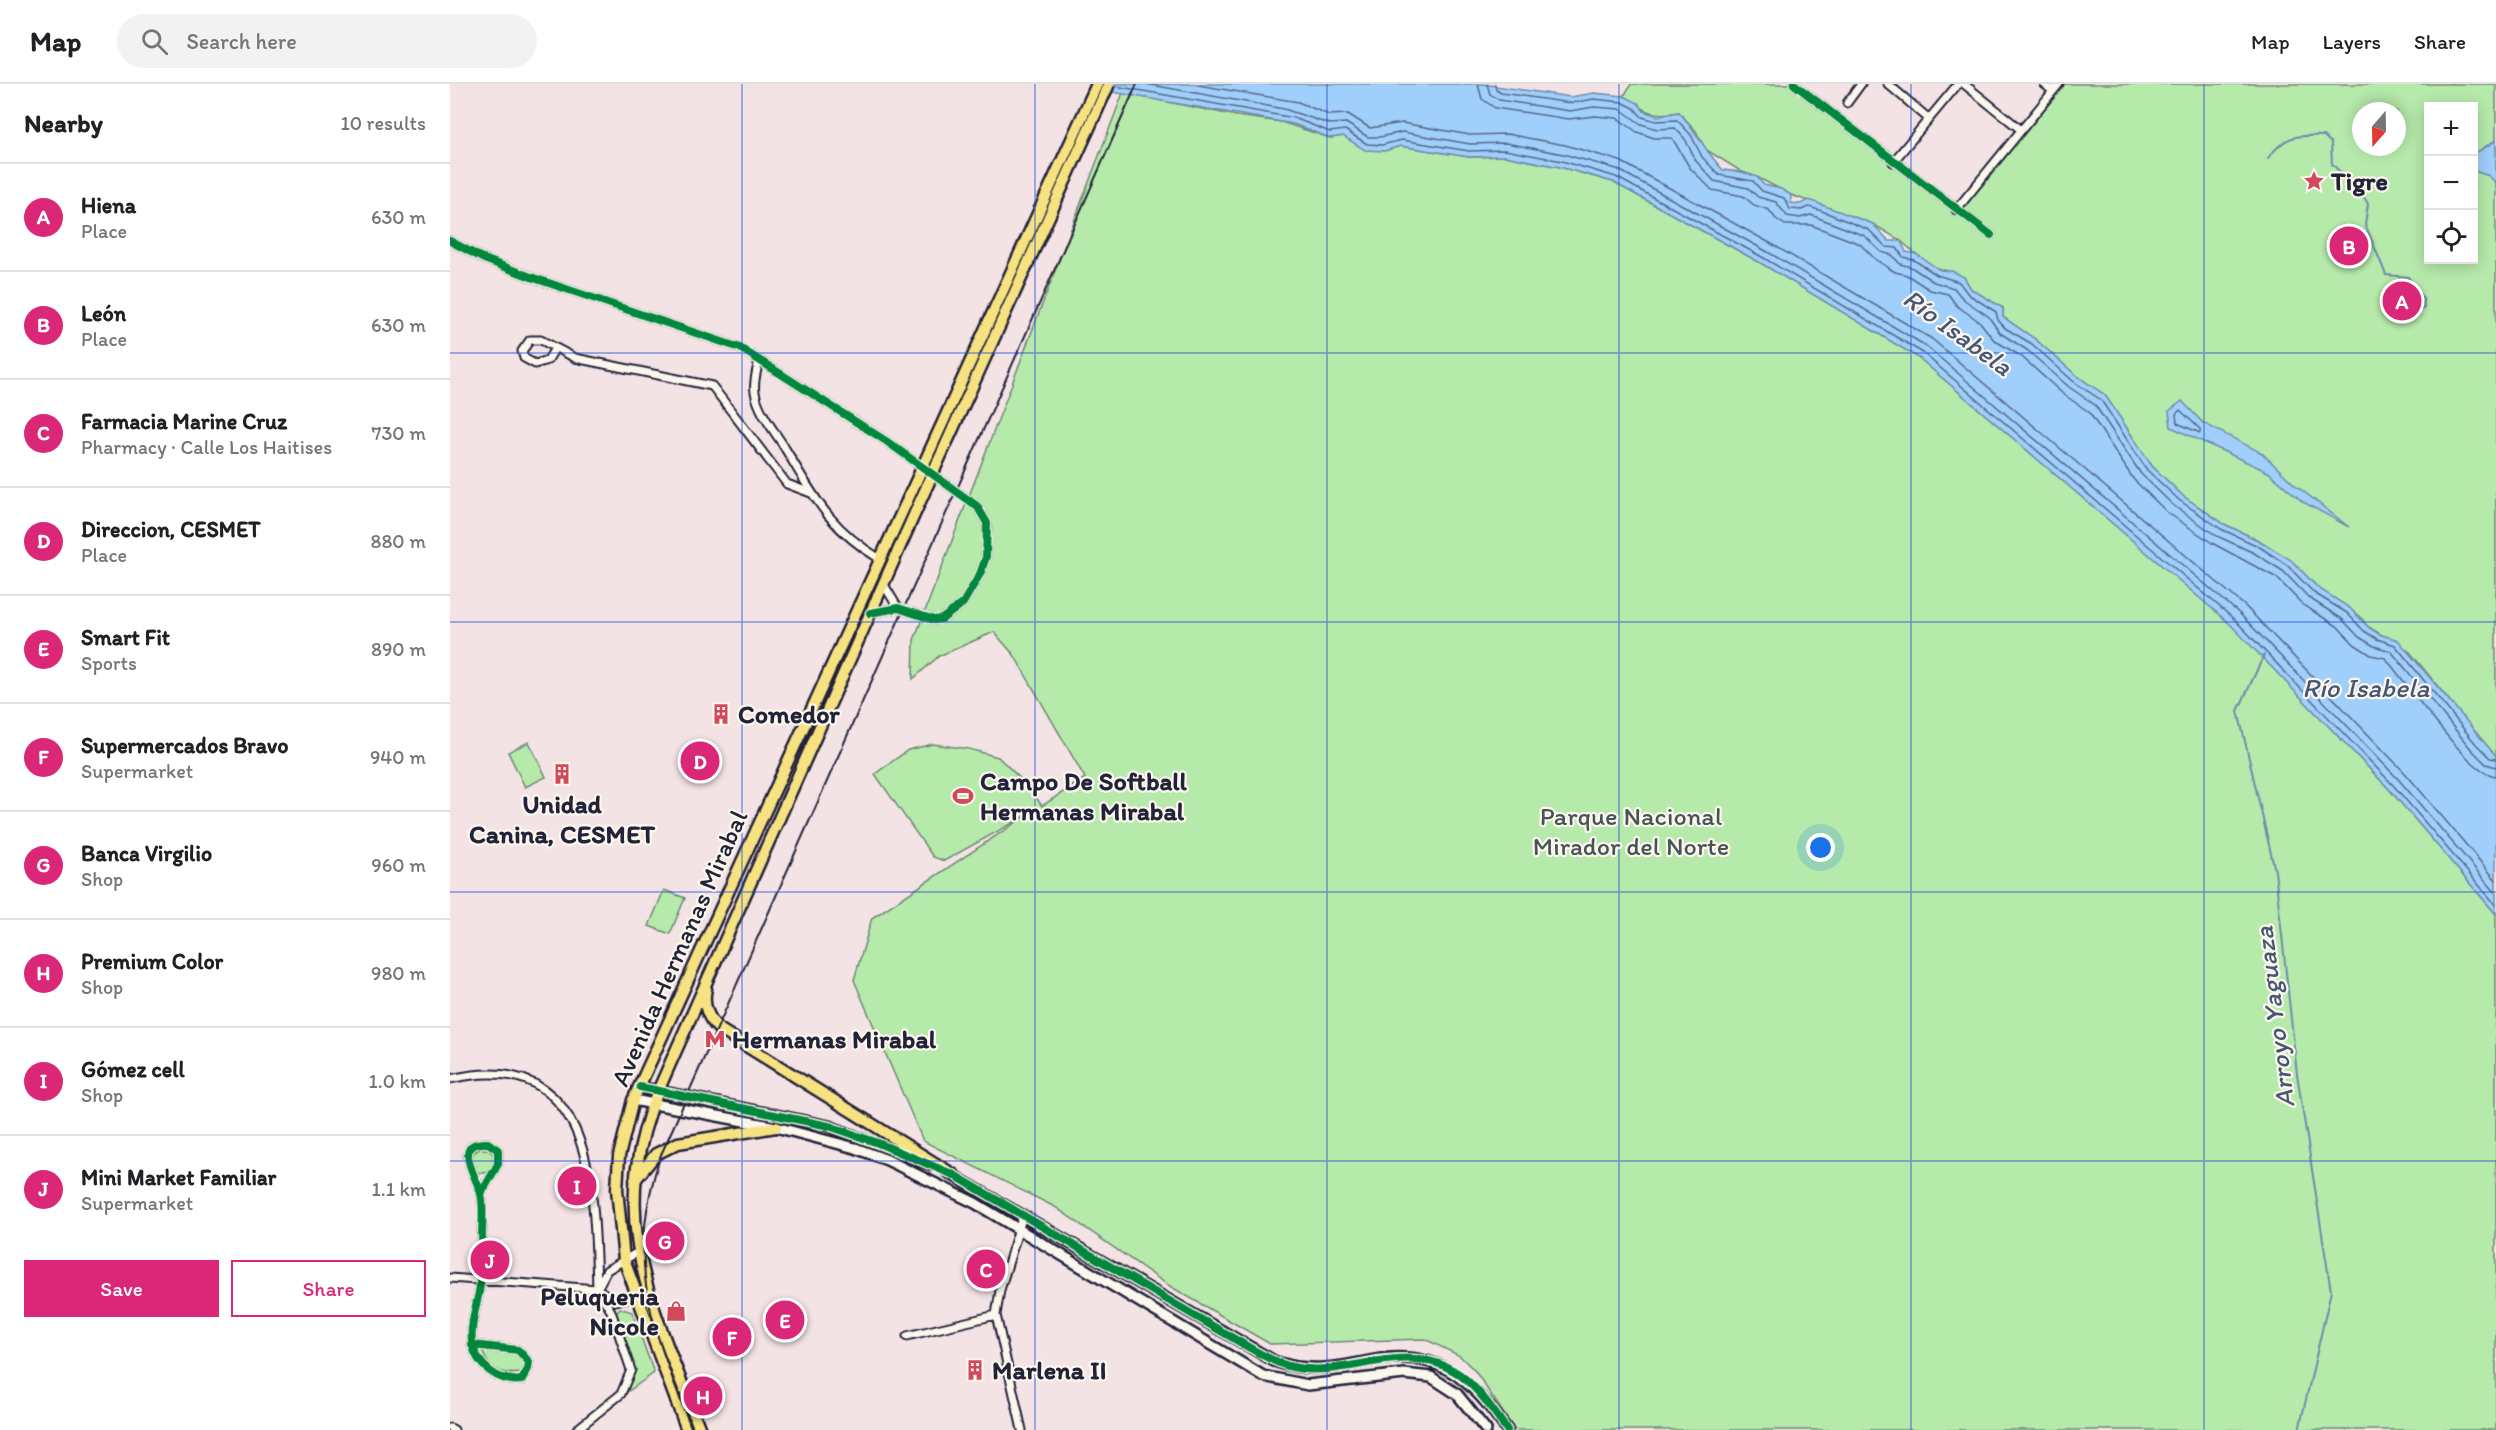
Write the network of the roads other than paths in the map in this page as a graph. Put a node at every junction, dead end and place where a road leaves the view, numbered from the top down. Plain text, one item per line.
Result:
1 (1097, 84) edge
2 (1109, 84) edge
3 (1794, 84) edge
4 (1861, 84) edge
5 (1888, 84) edge
6 (1958, 84) edge
7 (1964, 84) edge
8 (2044, 84) edge
9 (2059, 84) edge
10 (2053, 91) junction
11 (1847, 103) dead end
12 (1929, 119) junction
13 (2020, 129) junction
14 (1893, 162) junction
15 (1956, 210) junction
16 (1991, 236) dead end
17 (450, 241) edge
18 (555, 348) junction
19 (759, 360) junction
20 (811, 494) junction
21 (880, 559) junction
22 (884, 582) junction
23 (898, 608) junction
24 (870, 613) junction
25 (712, 966) junction
26 (450, 1079) edge
27 (640, 1087) junction
28 (658, 1091) junction
29 (633, 1100) junction
30 (653, 1104) junction
31 (776, 1127) junction
32 (954, 1175) junction
33 (633, 1183) junction
34 (481, 1194) junction
35 (1023, 1215) junction
36 (1020, 1230) junction
37 (638, 1252) junction
38 (624, 1260) junction
39 (450, 1278) edge
40 (480, 1281) junction
41 (597, 1290) junction
42 (643, 1292) junction
43 (996, 1315) junction
44 (907, 1336) dead end
45 (472, 1345) junction
46 (1360, 1363) junction
47 (1365, 1380) junction
48 (576, 1430) edge
49 (687, 1430) edge
50 (700, 1430) edge
51 (1022, 1430) edge
52 (1486, 1430) edge
53 (1507, 1430) edge

1 - 21 main road, Avenida Hermanas Mirabal, bridge
2 - 22 main road, Avenida Hermanas Mirabal, bridge
3 - 14 street
4 - 11 street
5 - 12 street
6 - 12 street
7 - 13 street
8 - 10 street
9 - 10 street
10 - 13 street
12 - 14 street
13 - 15 street
14 - 15 street
15 - 16 street
17 - 19 street
18 - 18 street
18 - 20 street
19 - 20 street
19 - 23 street
20 - 21 street
21 - 27 main road, Avenida Hermanas Mirabal
22 - 23 street
22 - 24 main road, Avenida Hermanas Mirabal
23 - 24 street
24 - 25 main road, Avenida Hermanas Mirabal
25 - 28 main road, Avenida Hermanas Mirabal
25 - 32 main road
26 - 41 street
27 - 28 street
27 - 29 main road, Avenida Hermanas Mirabal
28 - 30 main road, Avenida Hermanas Mirabal
28 - 32 street
29 - 30 street
29 - 38 main road, Avenida Hermanas Mirabal
30 - 31 street
30 - 33 main road, Avenida Hermanas Mirabal
31 - 33 main road
31 - 36 street
32 - 35 street
33 - 37 main road, Avenida Hermanas Mirabal
34 - 34 street
34 - 40 street
35 - 36 street
35 - 46 street
36 - 43 street
36 - 47 street
37 - 38 street
37 - 42 main road, Avenida Hermanas Mirabal
38 - 41 street
38 - 42 main road, Avenida Hermanas Mirabal
39 - 40 street
40 - 41 street
40 - 45 street
41 - 42 street
41 - 48 street
42 - 49 main road, Avenida Hermanas Mirabal
42 - 50 main road, Avenida Hermanas Mirabal
43 - 44 street
43 - 51 street
45 - 45 street
46 - 47 street
46 - 53 street
47 - 52 street

